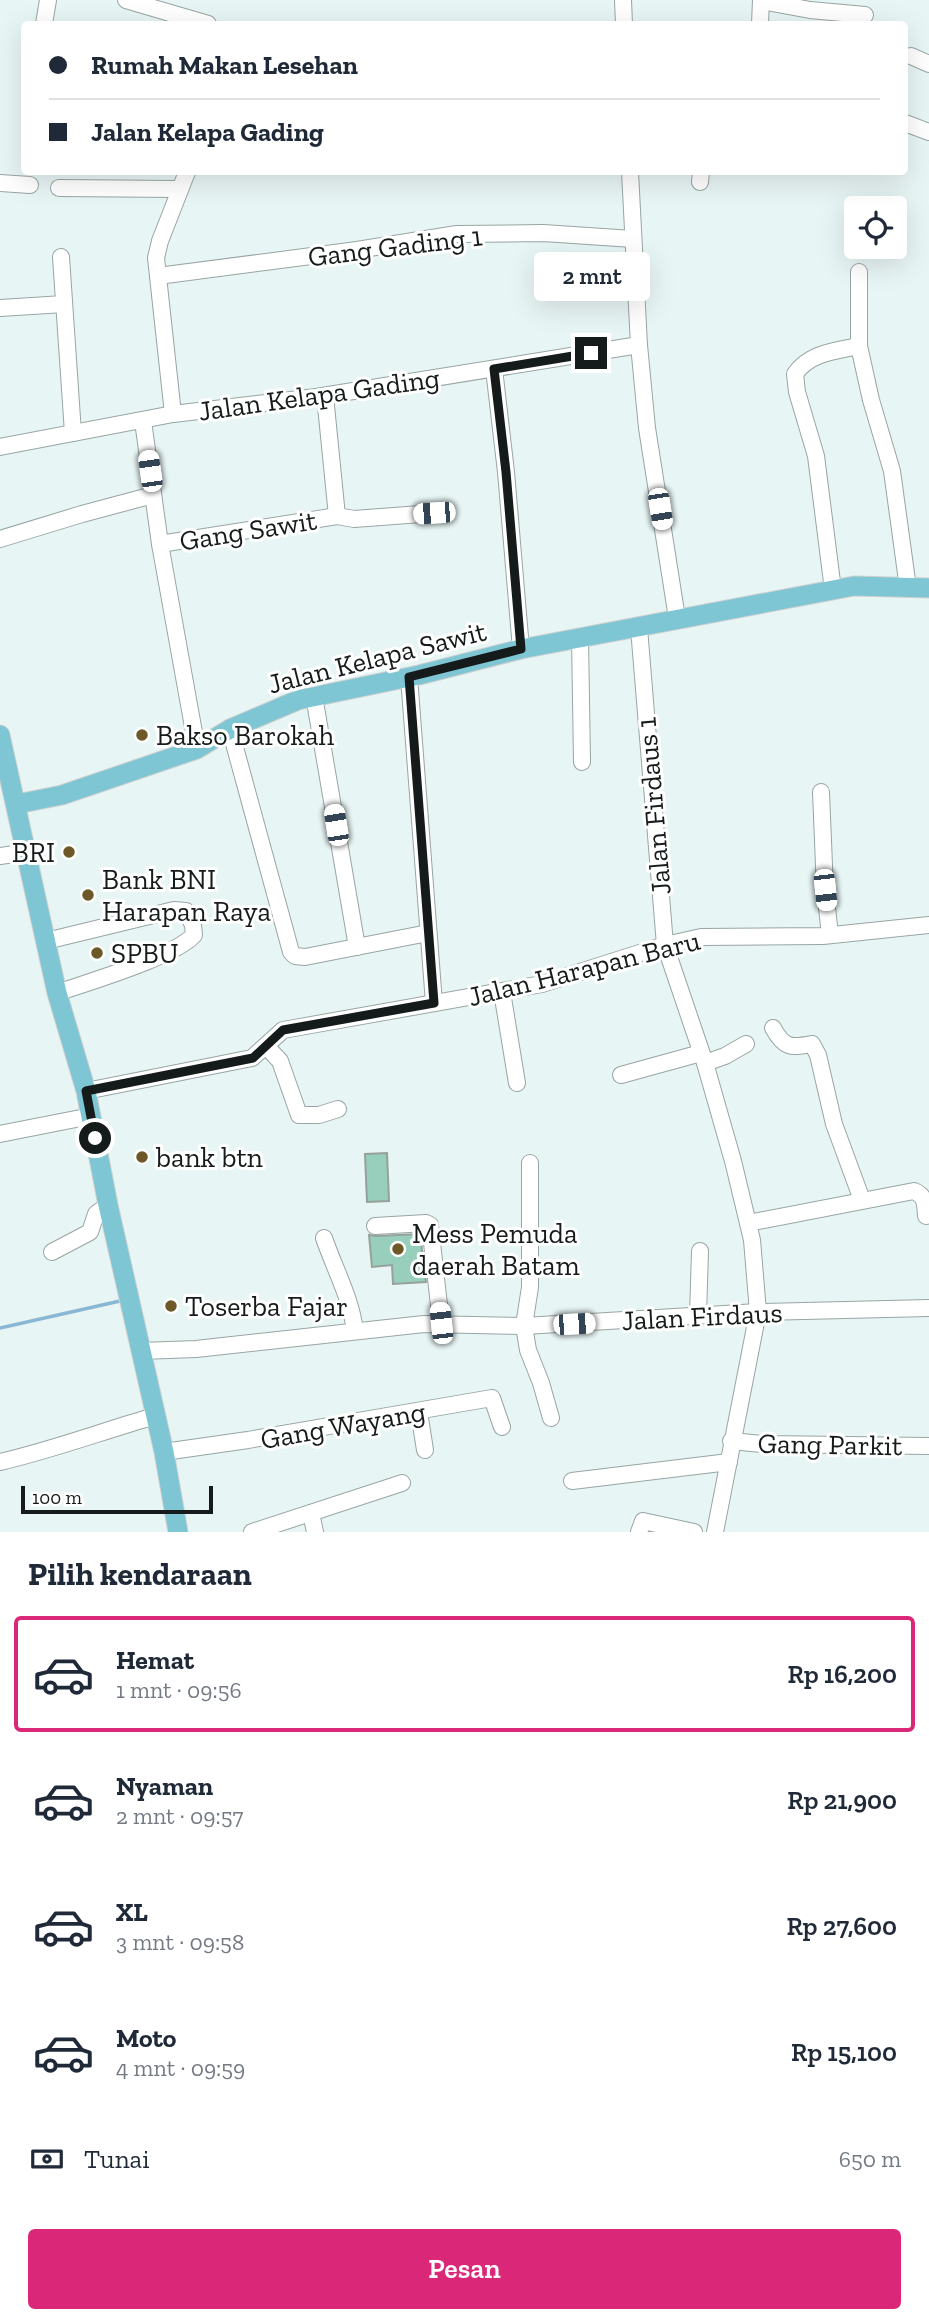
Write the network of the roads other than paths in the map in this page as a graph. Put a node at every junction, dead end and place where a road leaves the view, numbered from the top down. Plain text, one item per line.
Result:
1 (48, 0) edge
2 (126, 0) edge
3 (623, 0) edge
4 (761, 0) edge
5 (865, 15) dead end
6 (44, 21) edge
7 (198, 21) edge
8 (624, 21) edge
9 (760, 21) edge
10 (911, 57) dead end
11 (929, 64) edge
12 (908, 124) edge
13 (929, 132) edge
14 (186, 175) edge
15 (630, 175) edge
16 (0, 183) edge
17 (30, 185) dead end
18 (58, 188) dead end
19 (179, 189) junction
20 (633, 239) junction
21 (61, 257) dead end
22 (859, 272) dead end
23 (158, 276) junction
24 (64, 304) junction
25 (0, 308) edge
26 (639, 345) junction
27 (859, 346) junction
28 (494, 369) junction
29 (325, 396) junction
30 (173, 414) junction
31 (143, 421) junction
32 (73, 433) junction
33 (0, 446) edge
34 (153, 495) junction
35 (434, 513) dead end
36 (337, 516) junction
37 (0, 539) edge
38 (160, 544) junction
39 (908, 587) junction
40 (929, 589) edge
41 (833, 590) junction
42 (677, 618) junction
43 (639, 628) junction
44 (580, 638) junction
45 (521, 649) junction
46 (409, 677) junction
47 (314, 696) junction
48 (230, 729) junction
49 (0, 735) edge
50 (197, 749) junction
51 (582, 762) dead end
52 (821, 792) dead end
53 (17, 804) junction
54 (27, 852) junction
55 (0, 856) edge
56 (929, 925) edge
57 (428, 933) junction
58 (830, 935) junction
59 (46, 941) junction
60 (665, 944) junction
61 (357, 947) junction
62 (502, 992) junction
63 (57, 993) junction
64 (434, 1003) junction
65 (773, 1028) dead end
66 (746, 1044) dead end
67 (266, 1046) junction
68 (703, 1058) junction
69 (621, 1075) dead end
70 (517, 1083) dead end
71 (86, 1091) junction
72 (338, 1109) dead end
73 (91, 1116) junction
74 (0, 1134) edge
75 (530, 1163) dead end
76 (862, 1200) junction
77 (107, 1205) junction
78 (926, 1216) dead end
79 (748, 1223) junction
80 (375, 1226) dead end
81 (324, 1238) dead end
82 (700, 1251) dead end
83 (52, 1252) dead end
84 (929, 1308) edge
85 (758, 1312) junction
86 (698, 1316) junction
87 (441, 1323) junction
88 (524, 1326) junction
89 (355, 1331) junction
90 (141, 1351) junction
91 (419, 1412) junction
92 (155, 1416) junction
93 (551, 1418) dead end
94 (502, 1427) dead end
95 (731, 1441) junction
96 (929, 1446) edge
97 (425, 1450) dead end
98 (163, 1452) junction
99 (0, 1462) edge
100 (729, 1462) junction
101 (572, 1480) dead end
102 (402, 1483) dead end
103 (311, 1513) junction
104 (641, 1526) edge
105 (178, 1532) edge
106 (252, 1532) edge
107 (315, 1532) edge
108 (694, 1532) edge
109 (715, 1532) edge

1 - 6 street
2 - 7 street
3 - 8 street
4 - 5 street
4 - 9 street
10 - 11 street
12 - 13 street
14 - 19 street
15 - 20 street
16 - 17 street
18 - 19 street
19 - 23 street
20 - 23 street, Gang Gading 1
20 - 26 street
21 - 24 street
22 - 27 street
23 - 30 street
24 - 25 street
24 - 32 street
26 - 28 street, Jalan Kelapa Gading
26 - 42 street
27 - 39 street
27 - 41 street
28 - 29 street, Jalan Kelapa Gading
28 - 45 street
29 - 30 street, Jalan Kelapa Gading
29 - 36 street, Gang Sawit
30 - 31 street, Jalan Kelapa Gading
31 - 32 street, Jalan Kelapa Gading
31 - 34 street
32 - 33 street, Jalan Kelapa Gading
34 - 37 street
34 - 38 street
35 - 36 street, Gang Sawit
36 - 38 street, Gang Sawit
38 - 50 street
39 - 40 main road, Jalan Kelapa Sawit
39 - 41 main road, Jalan Kelapa Sawit
41 - 42 main road, Jalan Kelapa Sawit
42 - 43 main road, Jalan Kelapa Sawit
43 - 44 main road, Jalan Kelapa Sawit
43 - 60 street, Jalan Firdaus 1
44 - 45 main road, Jalan Kelapa Sawit
44 - 51 street
45 - 46 main road, Jalan Kelapa Sawit
46 - 47 main road, Jalan Kelapa Sawit
46 - 57 street
47 - 48 main road, Jalan Kelapa Sawit
47 - 61 street
48 - 50 main road, Jalan Kelapa Sawit
48 - 61 street
49 - 53 main road
50 - 53 main road, Jalan Kelapa Sawit
52 - 58 street
53 - 54 main road
54 - 55 street
54 - 59 main road
56 - 58 street, Jalan Harapan Baru
57 - 61 street
57 - 64 street
58 - 60 street, Jalan Harapan Baru
59 - 63 main road
59 - 63 street
60 - 62 street, Jalan Harapan Baru
60 - 68 street, Jalan Firdaus 1
62 - 64 street, Jalan Harapan Baru
62 - 70 street
63 - 71 main road
64 - 67 street, Jalan Harapan Baru
65 - 76 street
66 - 68 street
67 - 71 street, Jalan Harapan Baru
67 - 72 street
68 - 69 street
68 - 79 street, Jalan Firdaus 1
71 - 73 main road
73 - 74 street
73 - 77 main road
75 - 88 street
76 - 78 street
76 - 79 street
77 - 83 street
77 - 90 main road
79 - 85 street, Jalan Firdaus 1
80 - 87 street
81 - 89 street
82 - 86 street
84 - 85 street, Jalan Firdaus
85 - 86 street, Jalan Firdaus
85 - 95 street, Jalan Firdaus 1
86 - 88 street, Jalan Firdaus
87 - 88 street, Jalan Firdaus
87 - 89 street, Jalan Firdaus
88 - 93 street
89 - 90 street, Jalan Firdaus
90 - 92 main road
91 - 94 street, Gang Wayang
91 - 97 street
91 - 98 street, Gang Wayang
92 - 98 main road
92 - 99 street
95 - 96 street, Gang Parkit
95 - 100 street, Jalan Firdaus 1
98 - 105 main road
100 - 101 street
100 - 109 street, Jalan Firdaus 1
102 - 103 street
103 - 106 street
103 - 107 street
104 - 108 street

